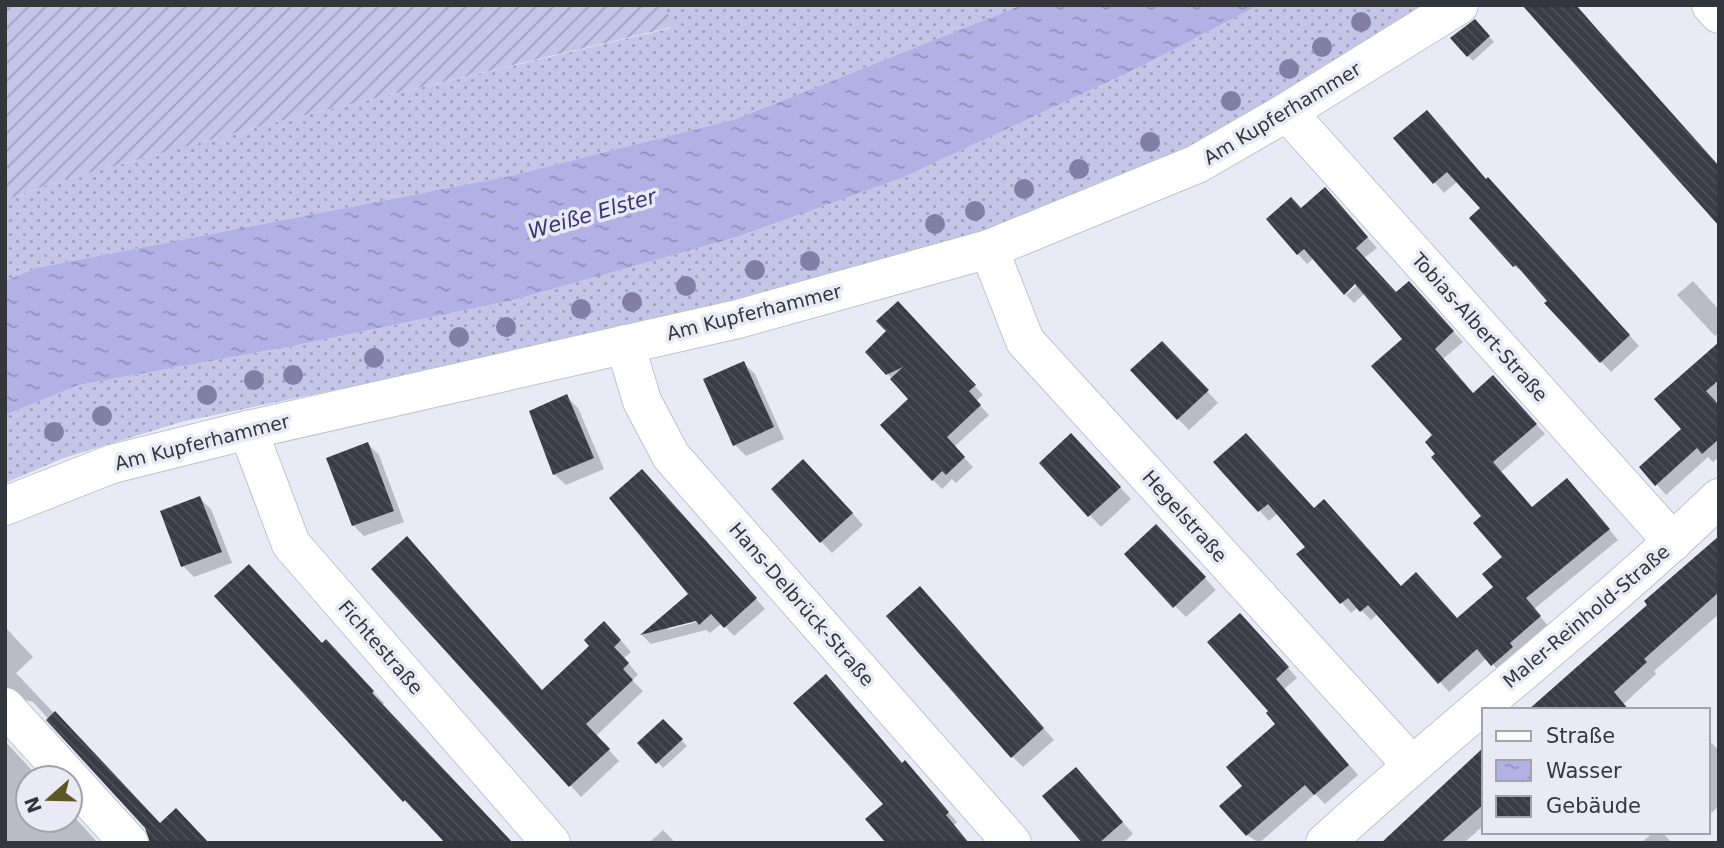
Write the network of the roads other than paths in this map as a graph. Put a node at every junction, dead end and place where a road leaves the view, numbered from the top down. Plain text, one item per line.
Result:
1 (1458, 5) edge
2 (1711, 5) edge
3 (1719, 14) edge
4 (1287, 112) junction
5 (989, 249) junction
6 (625, 344) junction
7 (248, 430) junction
8 (1719, 498) edge
9 (5, 506) edge
10 (1673, 542) junction
11 (5, 708) edge
12 (1411, 764) junction
13 (129, 843) edge
14 (551, 843) edge
15 (1012, 843) edge
16 (1325, 843) edge

1 - 4 street, Am Kupferhammer
2 - 3 street
4 - 5 street, Am Kupferhammer
4 - 10 street, Tobias-Albert-Straße
5 - 6 street, Am Kupferhammer
5 - 12 street, Hegelstraße
6 - 7 street, Am Kupferhammer
6 - 15 street, Hans-Delbrück-Straße
7 - 9 street, Am Kupferhammer
7 - 14 street, Fichtestraße
8 - 10 street, Maler-Reinhold-Straße
10 - 12 street, Maler-Reinhold-Straße
11 - 13 street
12 - 16 street, Maler-Reinhold-Straße

